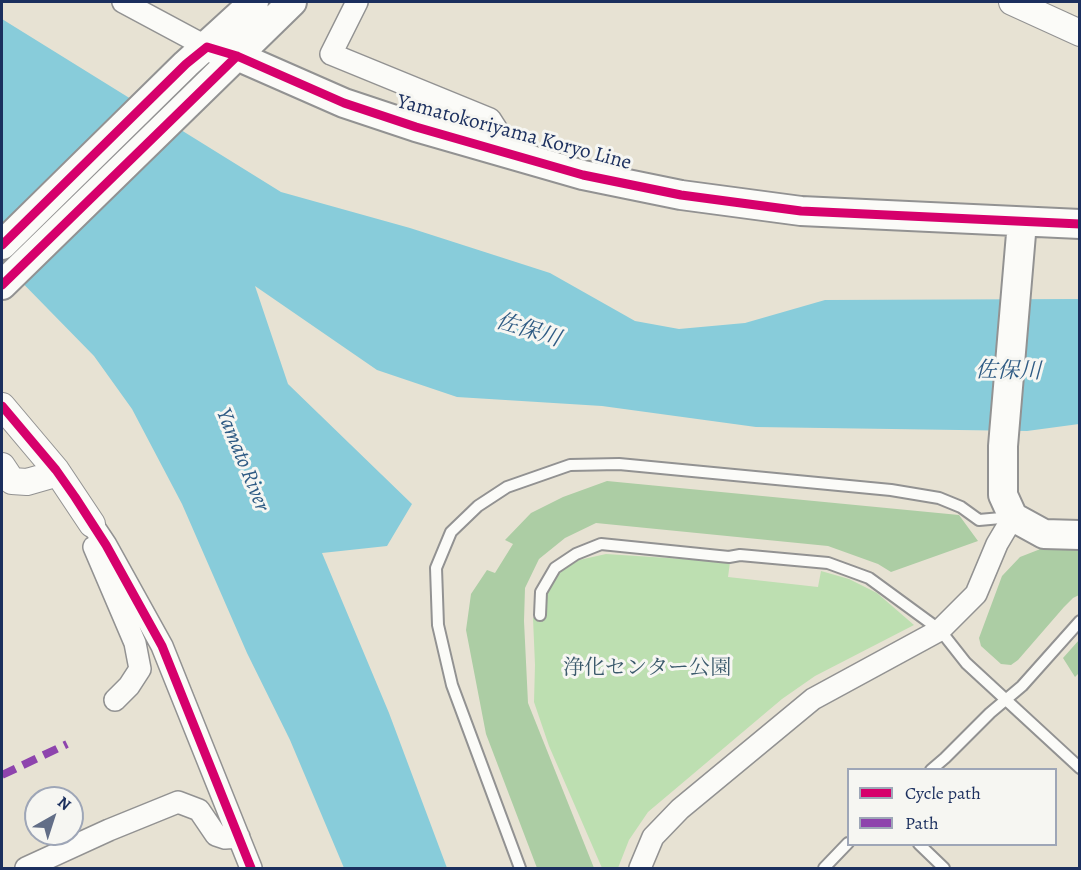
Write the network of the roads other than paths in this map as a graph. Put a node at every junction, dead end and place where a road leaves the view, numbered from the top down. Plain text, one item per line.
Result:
1 (123, 2) edge
2 (254, 2) edge
3 (292, 2) edge
4 (357, 2) edge
5 (1012, 2) edge
6 (1080, 33) edge
7 (197, 55) junction
8 (237, 56) junction
9 (513, 155) junction
10 (1022, 222) junction
11 (1080, 224) edge
12 (2, 245) edge
13 (2, 285) edge
14 (2, 406) edge
15 (2, 466) edge
16 (56, 470) junction
17 (1013, 517) junction
18 (92, 524) junction
19 (1080, 535) edge
20 (540, 615) dead end
21 (1080, 621) edge
22 (940, 630) junction
23 (1006, 699) junction
24 (115, 700) dead end
25 (933, 768) edge
26 (1080, 768) edge
27 (239, 837) junction
28 (847, 845) edge
29 (921, 846) edge
30 (26, 868) edge
31 (251, 868) edge
32 (520, 868) edge
33 (640, 868) edge
34 (824, 868) edge
35 (944, 868) edge

1 - 7 street
2 - 7 main road
3 - 8 main road
4 - 9 street
5 - 6 street
7 - 8 main road, Yamatokoriyama Koryo Line
7 - 12 main road
8 - 9 main road, Yamatokoriyama Koryo Line
8 - 13 main road
9 - 10 main road, Yamatokoriyama Koryo Line
10 - 11 main road, Yamatokoriyama Koryo Line
10 - 17 main road
14 - 16 street
15 - 16 street
16 - 18 street
17 - 19 main road
17 - 22 street
17 - 32 lane
18 - 24 street
18 - 27 street
20 - 22 lane
21 - 23 lane
22 - 23 lane
22 - 33 street
23 - 25 lane
23 - 26 lane
27 - 30 street
27 - 31 street
28 - 34 lane
29 - 35 lane

